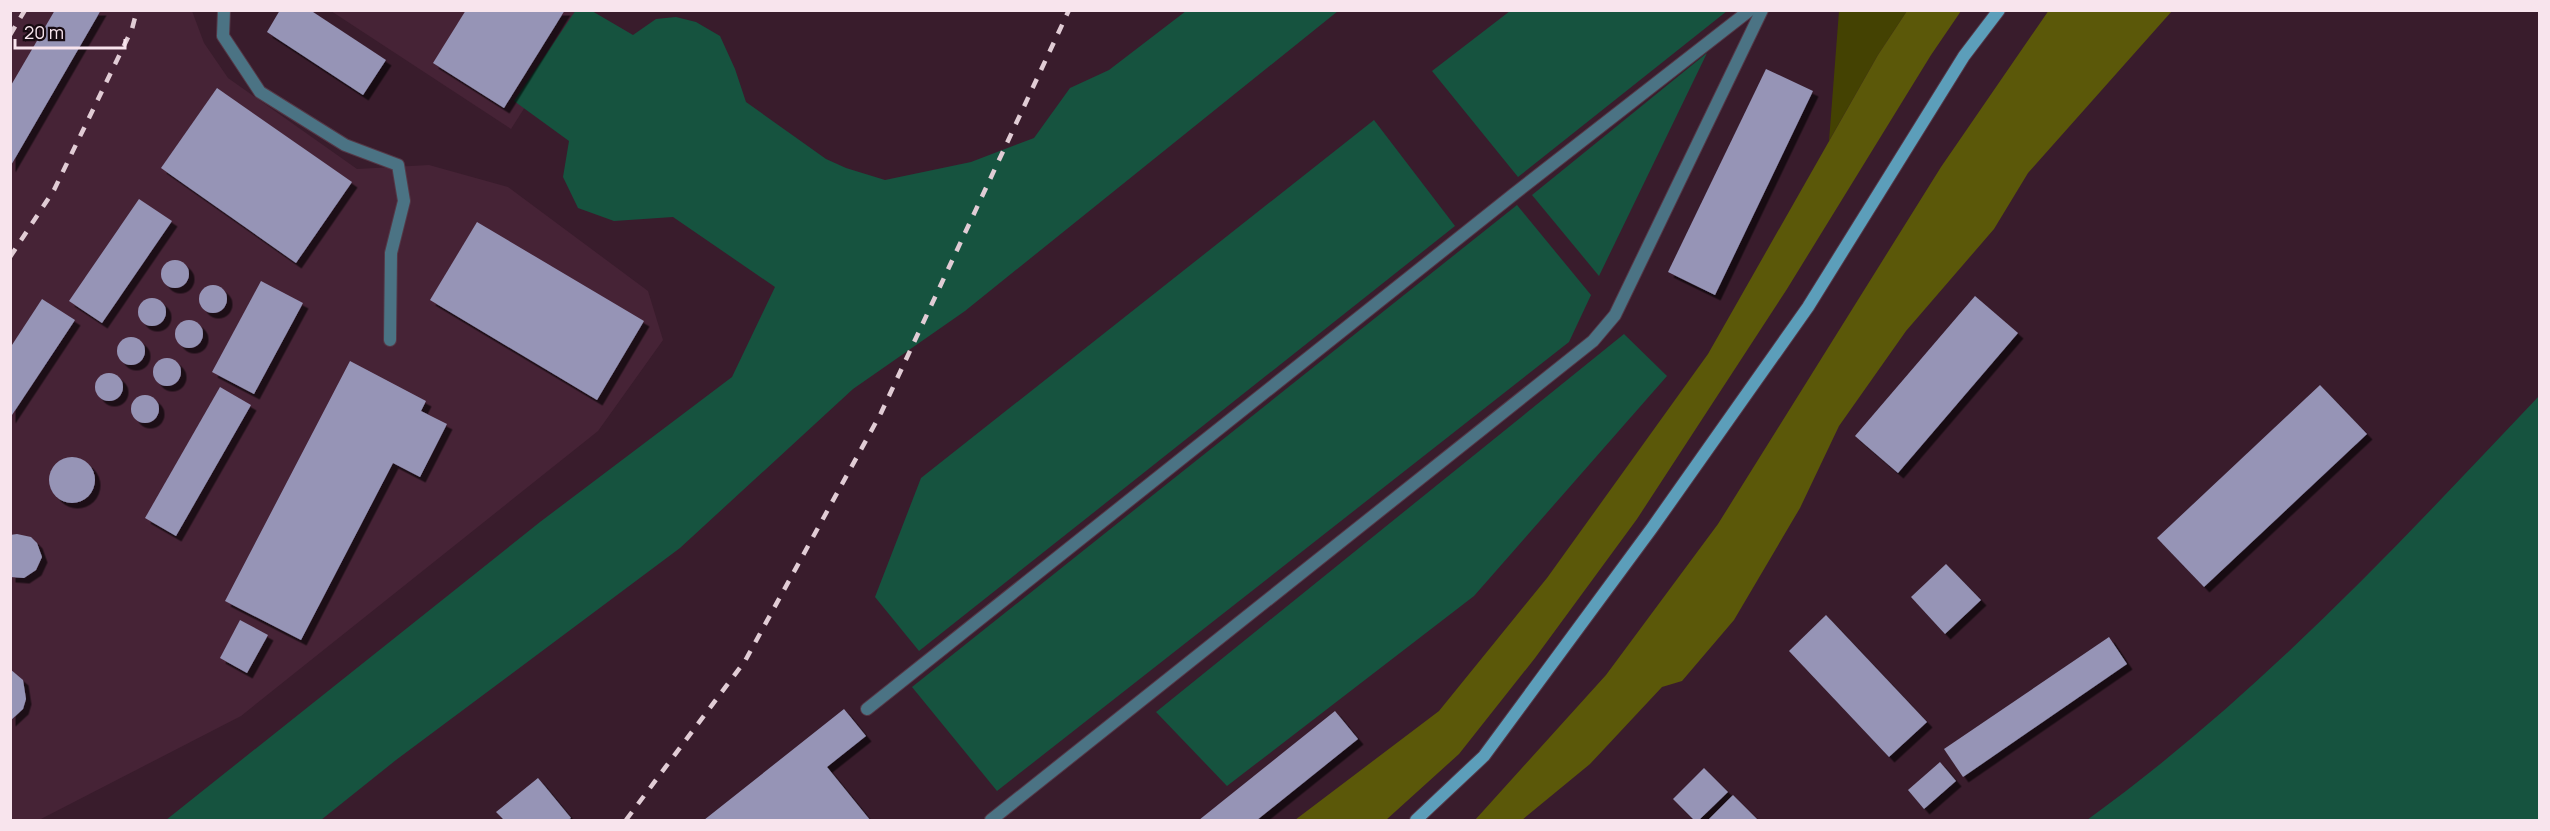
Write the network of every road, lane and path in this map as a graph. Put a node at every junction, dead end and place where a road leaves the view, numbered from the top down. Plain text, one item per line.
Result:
1 (224, 10) edge
2 (1750, 10) edge
3 (1762, 10) edge
4 (1999, 10) edge
5 (390, 340) dead end
6 (867, 709) dead end
7 (991, 820) edge
8 (1416, 820) edge

1 - 5 lane
2 - 6 lane
3 - 7 lane
4 - 8 main road

